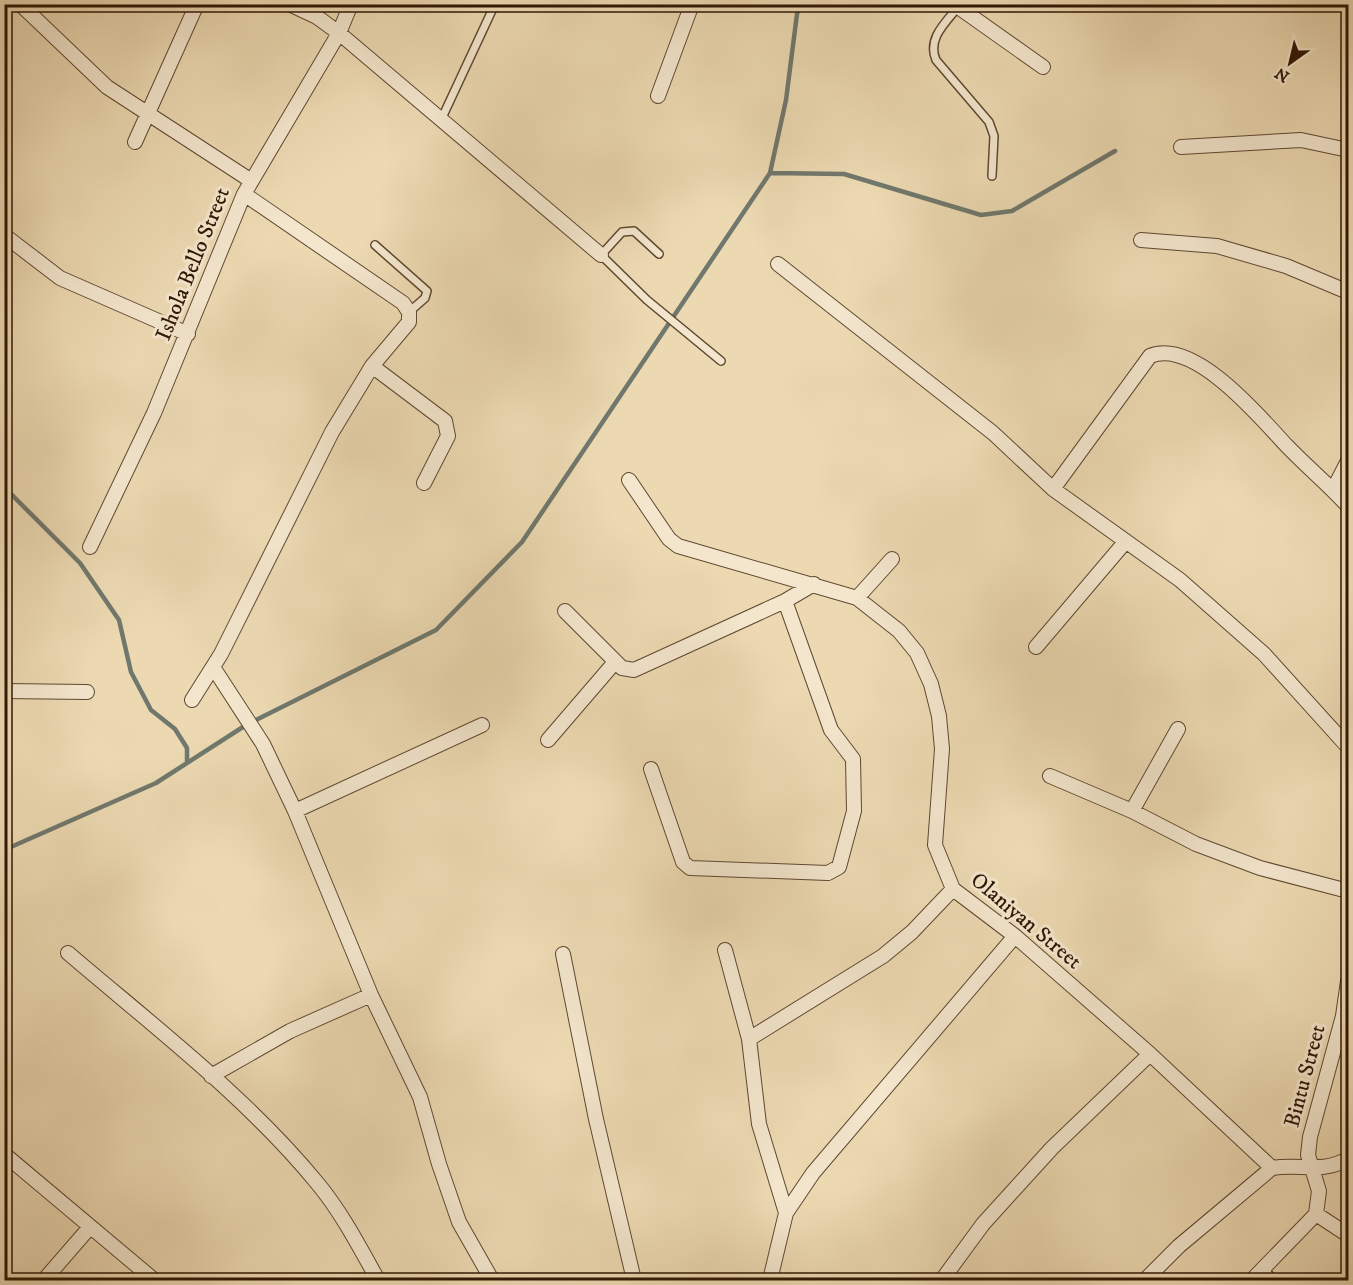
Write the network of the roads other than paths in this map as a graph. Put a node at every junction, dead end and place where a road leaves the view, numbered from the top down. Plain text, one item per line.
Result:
1 (20, 4) edge
2 (197, 4) edge
3 (289, 4) edge
4 (351, 4) edge
5 (495, 4) edge
6 (692, 4) edge
7 (958, 6) edge
8 (339, 33) junction
9 (1043, 68) dead end
10 (658, 96) dead end
11 (148, 115) junction
12 (441, 120) junction
13 (135, 142) dead end
14 (1181, 147) dead end
15 (1348, 150) edge
16 (992, 177) dead end
17 (250, 180) junction
18 (244, 194) junction
19 (7, 240) edge
20 (1141, 240) dead end
21 (375, 245) dead end
22 (659, 254) dead end
23 (601, 255) junction
24 (778, 264) dead end
25 (1348, 292) edge
26 (410, 312) junction
27 (188, 334) junction
28 (721, 361) dead end
29 (372, 366) junction
30 (1348, 461) edge
31 (629, 480) dead end
32 (424, 483) dead end
33 (1053, 489) junction
34 (1333, 490) junction
35 (1348, 506) edge
36 (1126, 541) junction
37 (90, 547) dead end
38 (892, 559) dead end
39 (814, 584) junction
40 (857, 598) junction
41 (785, 601) junction
42 (565, 611) dead end
43 (1036, 647) dead end
44 (615, 662) junction
45 (213, 667) junction
46 (4, 691) edge
47 (87, 692) dead end
48 (192, 700) dead end
49 (482, 725) dead end
50 (1178, 729) dead end
51 (548, 740) dead end
52 (1348, 747) edge
53 (651, 769) dead end
54 (1050, 776) dead end
55 (294, 811) junction
56 (1132, 811) junction
57 (953, 889) junction
58 (1348, 891) edge
59 (1015, 936) junction
60 (725, 950) dead end
61 (68, 953) dead end
62 (563, 954) dead end
63 (1348, 981) edge
64 (371, 995) junction
65 (749, 1039) junction
66 (1150, 1054) junction
67 (211, 1076) junction
68 (4, 1154) edge
69 (1348, 1159) edge
70 (1272, 1168) junction
71 (1312, 1169) junction
72 (786, 1213) junction
73 (1316, 1214) junction
74 (90, 1227) junction
75 (1348, 1235) edge
76 (1269, 1275) edge
77 (44, 1281) edge
78 (154, 1281) edge
79 (378, 1281) edge
80 (492, 1281) edge
81 (634, 1281) edge
82 (770, 1281) edge
83 (942, 1281) edge
84 (1146, 1281) edge
85 (1252, 1281) edge

1 - 11 street
2 - 11 street
3 - 8 street
4 - 8 street, Ishola Bello Street
5 - 12 lane
6 - 10 street
7 - 9 street
7 - 16 lane
8 - 12 street
8 - 17 street, Ishola Bello Street
11 - 13 street
11 - 17 street
12 - 23 street
14 - 15 street
17 - 18 street, Ishola Bello Street
18 - 26 street
18 - 27 street, Ishola Bello Street
19 - 27 street
20 - 25 street
21 - 26 lane
22 - 23 lane
23 - 28 lane
24 - 33 street
26 - 29 street
27 - 37 street, Ishola Bello Street
29 - 32 street
29 - 45 street
30 - 34 street
31 - 39 street, Olaniyan Street
33 - 34 street
33 - 36 street
34 - 35 street
36 - 43 street
36 - 52 street
38 - 40 street
39 - 40 street, Olaniyan Street
39 - 41 street
40 - 57 street, Olaniyan Street
41 - 44 street
41 - 53 street
42 - 44 street
44 - 51 street
45 - 48 street
45 - 55 street
46 - 47 street
49 - 55 street
50 - 56 street
54 - 56 street
55 - 64 street
56 - 58 street
57 - 59 street, Olaniyan Street
57 - 65 street
59 - 66 street, Olaniyan Street
59 - 72 street
60 - 65 street
61 - 67 street
62 - 81 street
63 - 71 street, Bintu Street
64 - 67 street
64 - 80 street
65 - 72 street
66 - 70 street, Olaniyan Street
66 - 83 street
67 - 79 street
68 - 74 street
69 - 71 street
70 - 71 street
70 - 84 street
71 - 73 street, Bintu Street
72 - 82 street
73 - 75 street
73 - 76 street
74 - 77 street
74 - 78 street
76 - 85 street

